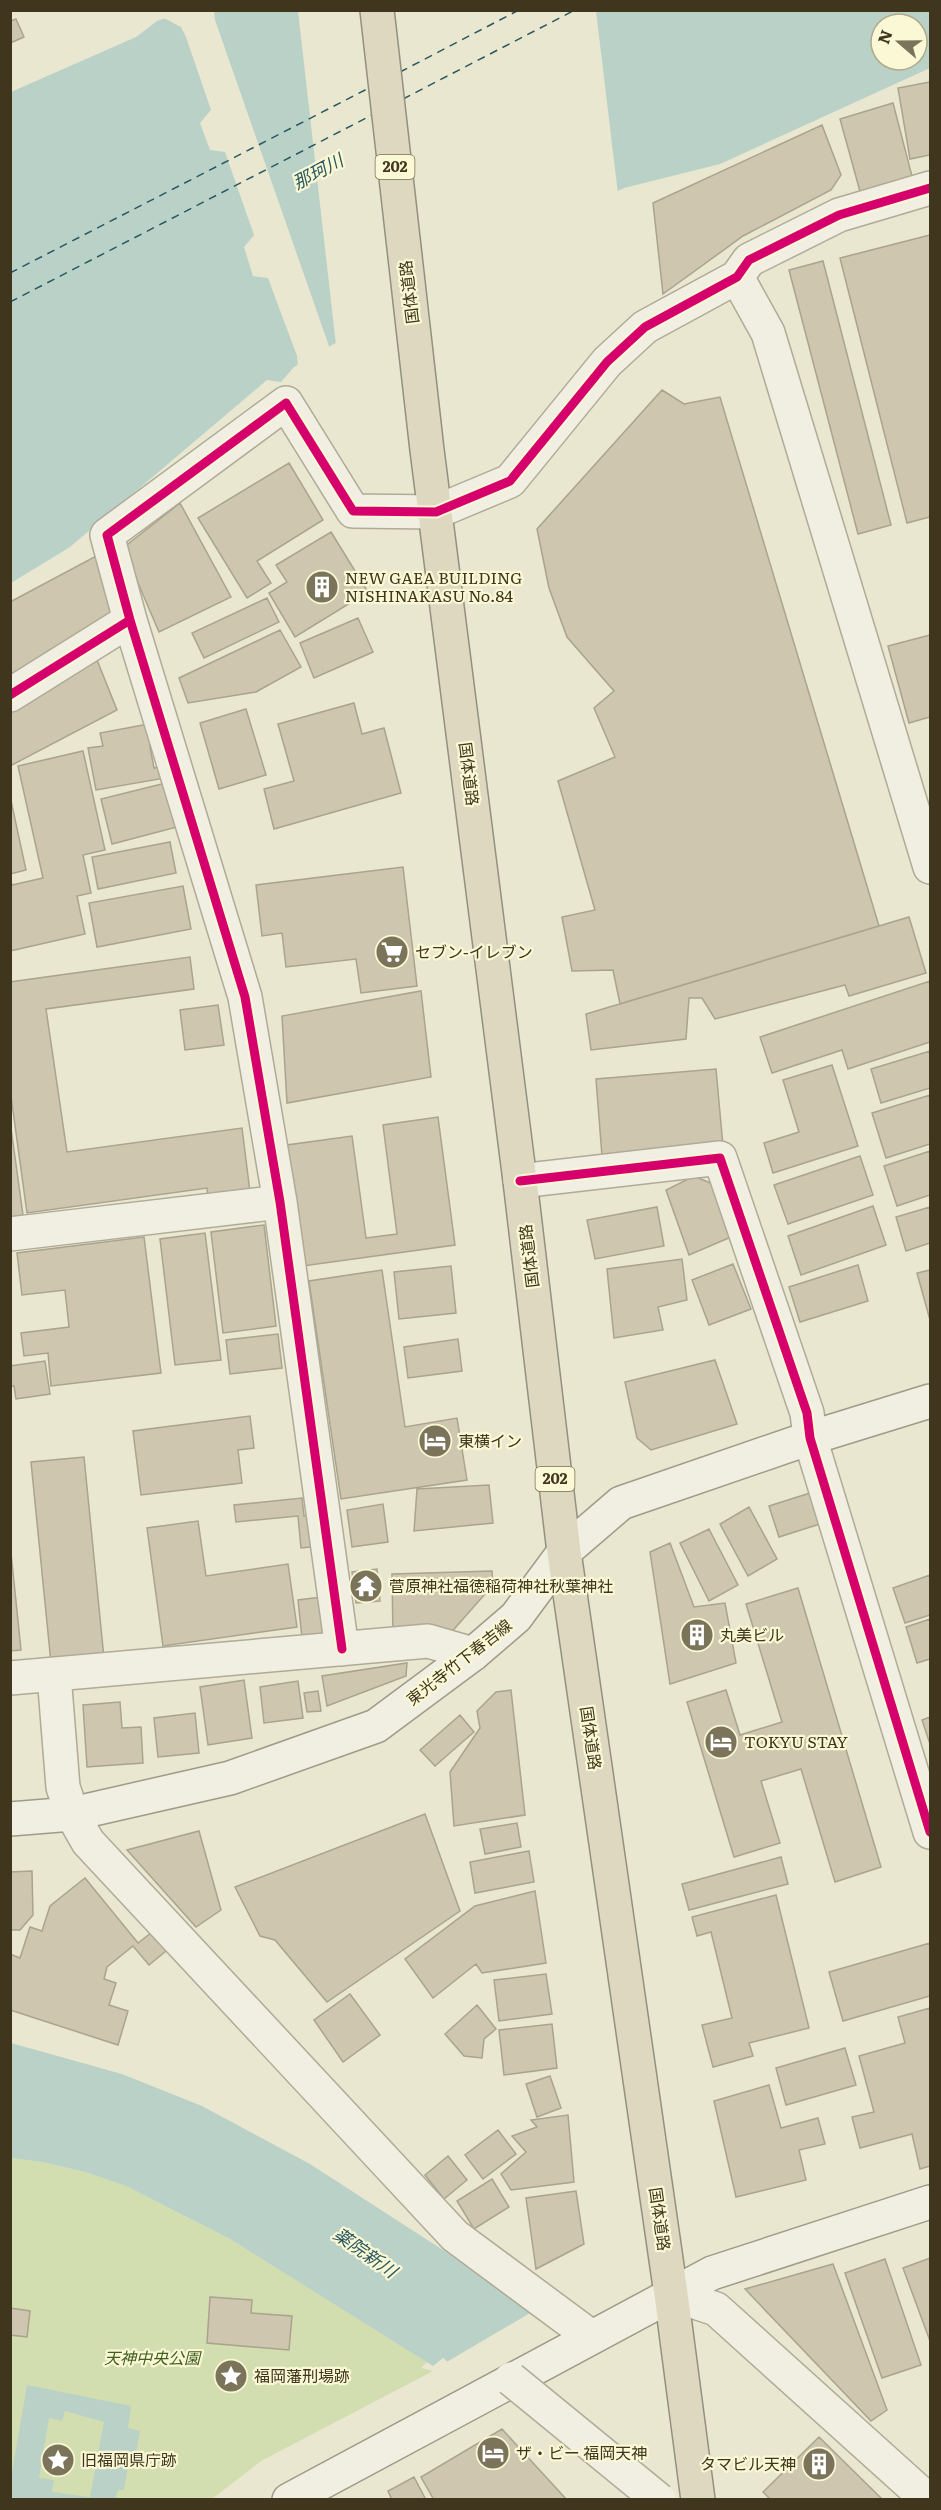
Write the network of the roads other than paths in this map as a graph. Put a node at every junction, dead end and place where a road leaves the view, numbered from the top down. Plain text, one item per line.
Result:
1 (377, 10) edge
2 (930, 188) edge
3 (737, 277) junction
4 (436, 512) junction
5 (130, 620) junction
6 (10, 695) edge
7 (930, 867) edge
8 (520, 1181) junction
9 (280, 1202) junction
10 (10, 1234) edge
11 (930, 1401) edge
12 (810, 1438) junction
13 (564, 1552) junction
14 (342, 1649) junction
15 (473, 1654) junction
16 (54, 1675) junction
17 (10, 1678) edge
18 (72, 1814) junction
19 (10, 1819) edge
20 (930, 1832) edge
21 (930, 2202) edge
22 (670, 2294) junction
23 (584, 2340) junction
24 (511, 2379) junction
25 (289, 2499) edge
26 (659, 2499) edge
27 (698, 2499) edge
28 (928, 2499) edge

1 - 4 highway, 国体道路 / 202
2 - 3 street
3 - 4 street
3 - 7 street
4 - 5 street
4 - 8 highway, 国体道路 / 202
5 - 6 street
5 - 9 street
8 - 12 street
8 - 13 highway, 国体道路 / 202
9 - 10 street
9 - 14 street
11 - 12 street, 東光寺竹下春吉線
12 - 13 street, 東光寺竹下春吉線
12 - 20 street
13 - 15 street, 東光寺竹下春吉線
13 - 22 highway, 国体道路 / 202
14 - 15 street
14 - 16 street
15 - 18 street, 東光寺竹下春吉線
16 - 17 street
16 - 18 street
18 - 19 street, 東光寺竹下春吉線
18 - 23 street
21 - 22 street
22 - 23 street
22 - 27 highway, 国体道路 / 202
22 - 28 street
23 - 24 street
24 - 25 street
24 - 26 street, bridge

